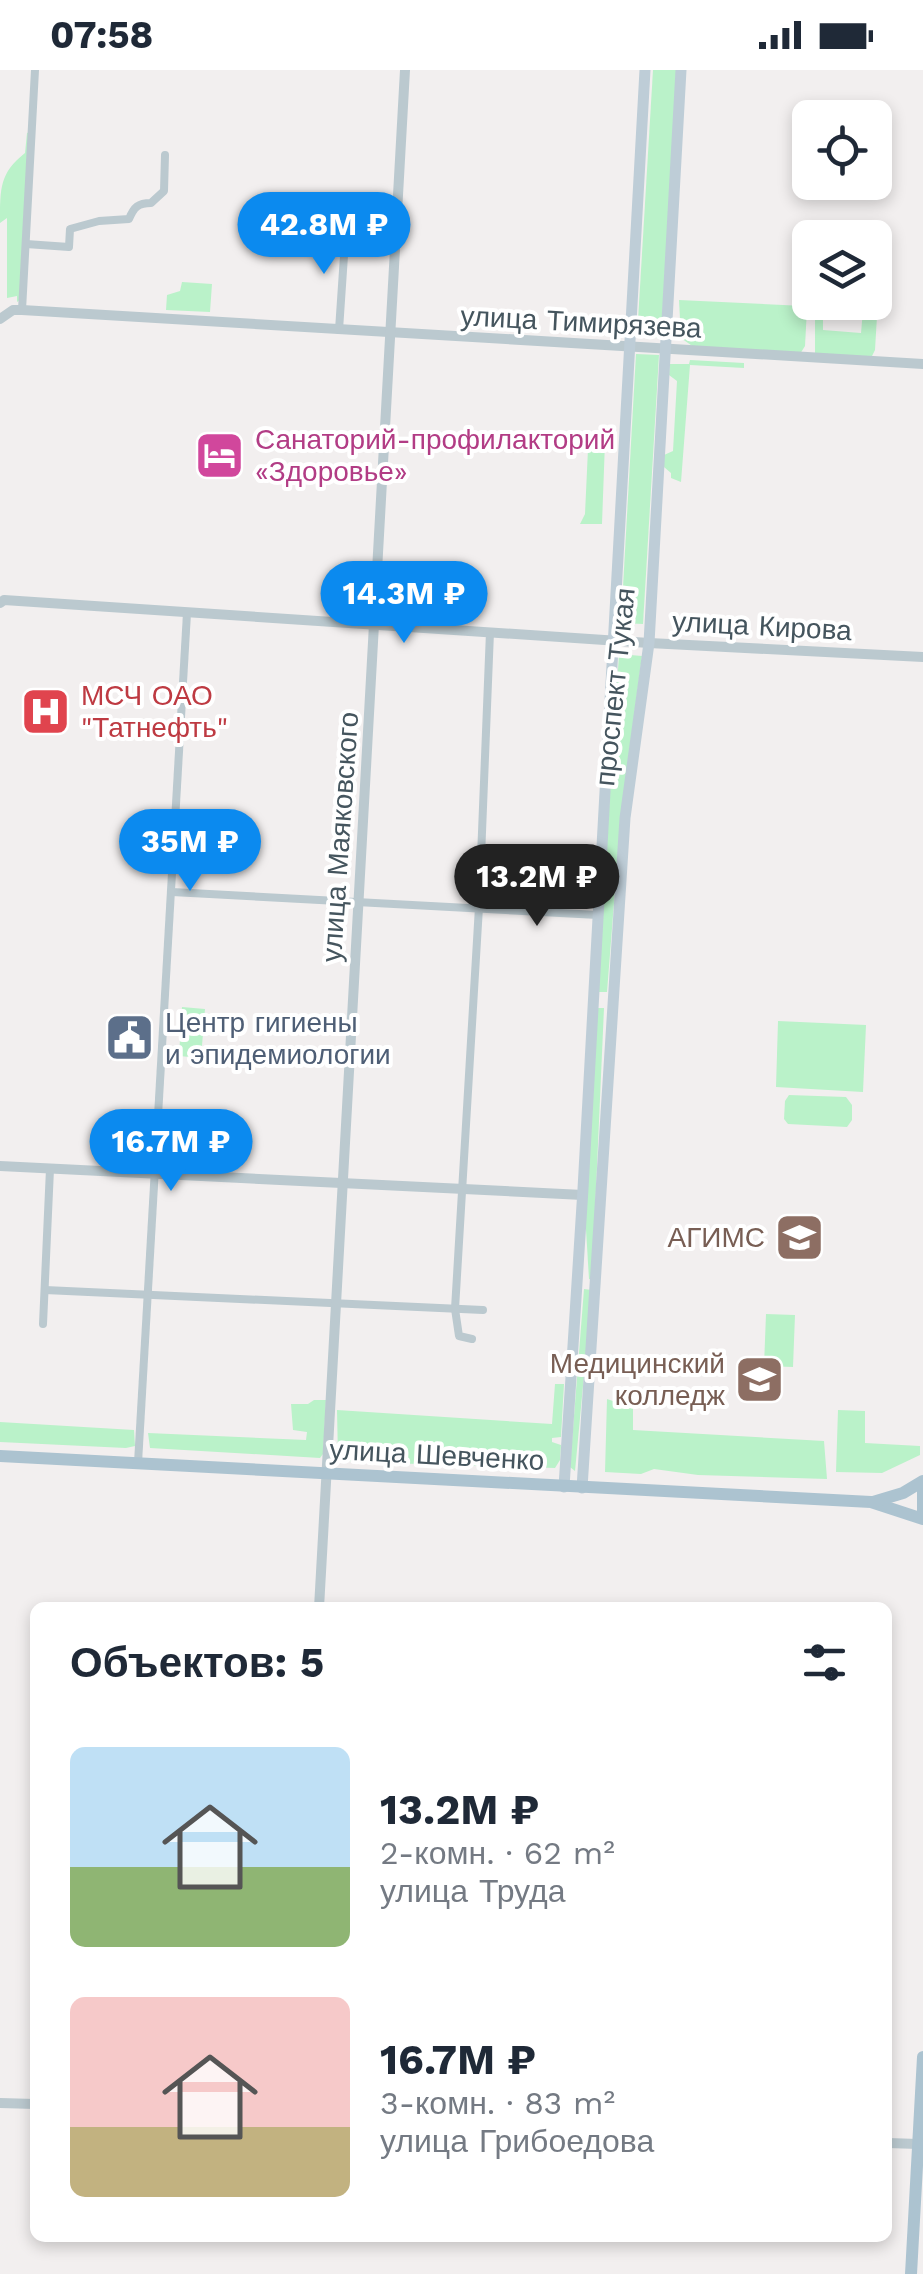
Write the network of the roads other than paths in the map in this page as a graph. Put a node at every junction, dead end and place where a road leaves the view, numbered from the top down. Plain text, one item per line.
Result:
1 (34, 70) edge
2 (406, 70) edge
3 (645, 70) edge
4 (681, 70) edge
5 (166, 154) dead end
6 (346, 226) dead end
7 (26, 244) junction
8 (22, 310) junction
9 (0, 319) edge
10 (339, 330) junction
11 (392, 333) junction
12 (630, 347) junction
13 (663, 349) junction
14 (923, 364) edge
15 (1, 599) edge
16 (187, 613) junction
17 (376, 624) junction
18 (490, 632) junction
19 (613, 639) junction
20 (650, 644) junction
21 (923, 657) edge
22 (172, 892) junction
23 (358, 902) junction
24 (478, 906) junction
25 (598, 915) junction
26 (594, 1004) junction
27 (612, 1005) junction
28 (0, 1166) edge
29 (50, 1170) junction
30 (154, 1173) junction
31 (344, 1184) junction
32 (463, 1189) junction
33 (583, 1195) junction
34 (578, 1283) junction
35 (596, 1284) junction
36 (44, 1290) junction
37 (149, 1294) junction
38 (336, 1304) junction
39 (455, 1309) junction
40 (483, 1310) dead end
41 (43, 1324) dead end
42 (472, 1339) dead end
43 (0, 1456) edge
44 (138, 1463) junction
45 (327, 1474) junction
46 (923, 1483) edge
47 (564, 1487) junction
48 (582, 1488) junction
49 (871, 1502) junction
50 (923, 1511) edge
51 (923, 1519) edge
52 (320, 1602) edge
53 (923, 2056) edge
54 (0, 2103) edge
55 (30, 2104) edge
56 (892, 2142) edge
57 (918, 2144) junction
58 (911, 2274) edge

1 - 7 street
2 - 11 street, улица Маяковского
3 - 12 main road, проспект Тукая
4 - 13 main road, проспект Тукая
5 - 7 street
6 - 10 street
7 - 8 street
8 - 9 street, улица Тимирязева
8 - 10 street, улица Тимирязева
10 - 11 street, улица Тимирязева
11 - 12 street, улица Тимирязева
11 - 17 street, улица Маяковского
12 - 13 street, улица Тимирязева
12 - 19 main road, проспект Тукая
13 - 14 street, улица Тимирязева
13 - 20 main road, проспект Тукая
15 - 16 street, улица Кирова
16 - 17 street, улица Кирова
16 - 22 street
17 - 18 street, улица Кирова
17 - 23 street, улица Маяковского
18 - 19 street, улица Кирова
18 - 24 street
19 - 20 street, улица Кирова
19 - 25 main road, проспект Тукая
20 - 21 street, улица Кирова
20 - 27 main road, проспект Тукая
22 - 23 street
22 - 30 street
23 - 24 street
23 - 31 street, улица Маяковского
24 - 25 street
24 - 32 street
25 - 26 main road, проспект Тукая
26 - 27 street
26 - 33 main road, проспект Тукая
27 - 35 main road, проспект Тукая
28 - 29 street
29 - 30 street
29 - 36 street
30 - 31 street
30 - 37 street
31 - 32 street
31 - 38 street, улица Маяковского
32 - 33 street
32 - 39 street
33 - 34 main road, проспект Тукая
34 - 35 street
34 - 47 main road, проспект Тукая
35 - 48 main road, проспект Тукая
36 - 37 street
36 - 41 street
37 - 38 street
37 - 44 street
38 - 39 street
38 - 45 street, улица Маяковского
39 - 40 street
39 - 42 street
43 - 44 main road, улица Шевченко
44 - 45 main road, улица Шевченко
45 - 47 main road, улица Шевченко
45 - 52 street, улица Маяковского
46 - 49 main road
46 - 50 main road
47 - 48 main road, улица Шевченко
48 - 49 main road, улица Шевченко
49 - 51 main road
53 - 57 main road
54 - 55 street
56 - 57 street
57 - 58 main road

